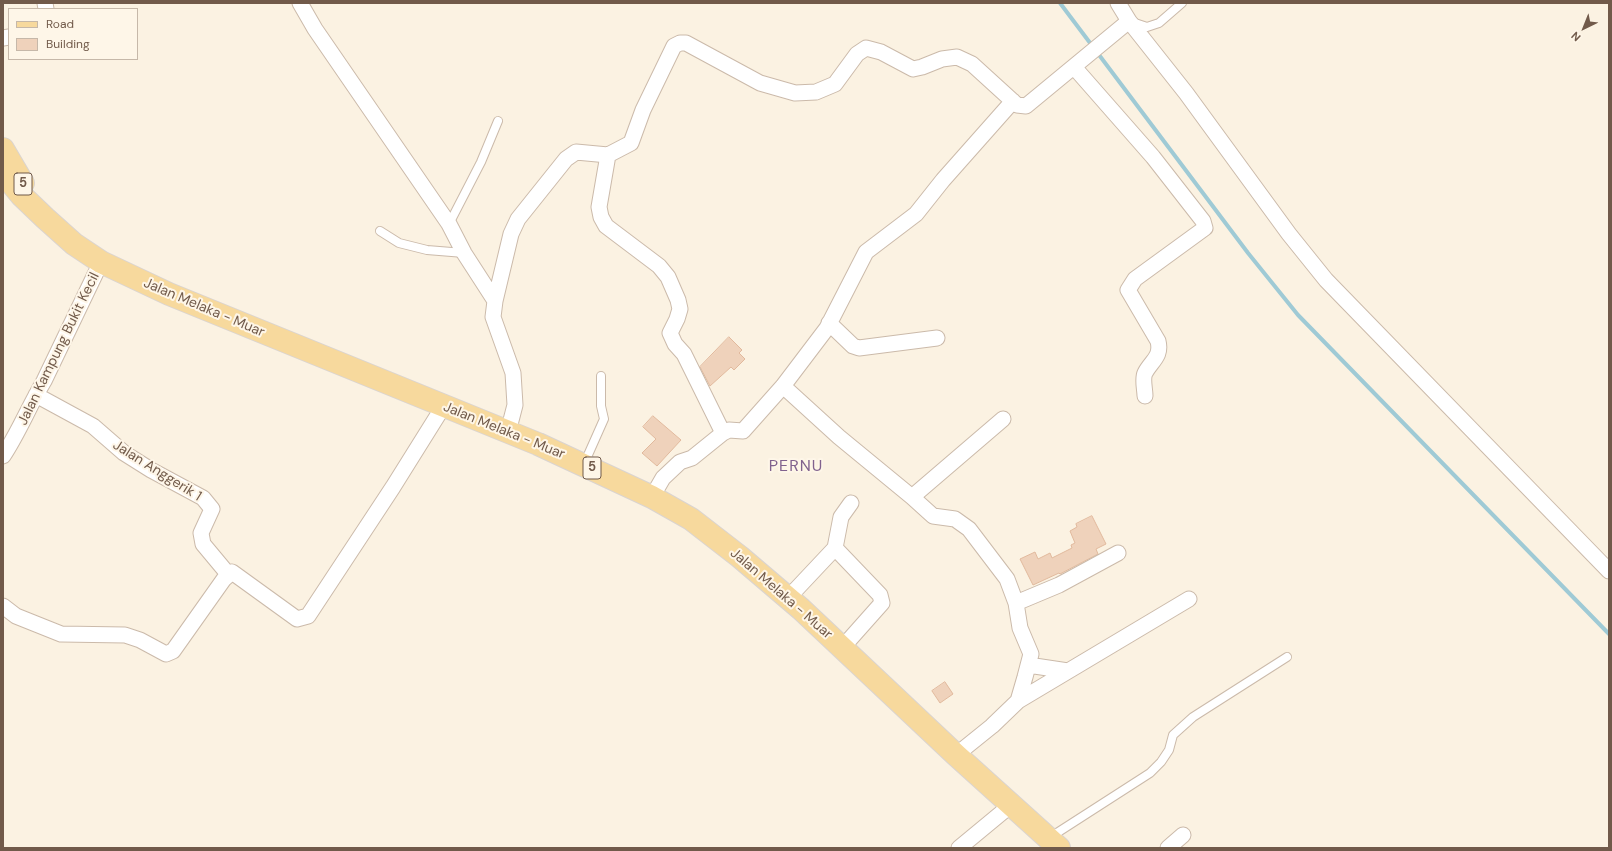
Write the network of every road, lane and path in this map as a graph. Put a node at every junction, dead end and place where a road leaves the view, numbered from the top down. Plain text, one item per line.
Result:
1 (300, 3) edge
2 (1118, 3) edge
3 (1182, 3) edge
4 (1129, 21) junction
5 (1079, 62) junction
6 (1013, 101) junction
7 (498, 121) dead end
8 (3, 150) edge
9 (608, 155) junction
10 (3, 173) edge
11 (44, 218) junction
12 (449, 224) junction
13 (380, 231) dead end
14 (464, 253) junction
15 (101, 262) junction
16 (495, 301) junction
17 (829, 323) junction
18 (937, 338) dead end
19 (601, 376) dead end
20 (783, 386) junction
21 (36, 396) junction
22 (1145, 396) dead end
23 (443, 407) junction
24 (1003, 419) dead end
25 (508, 432) junction
26 (723, 433) junction
27 (3, 456) edge
28 (587, 458) junction
29 (658, 487) junction
30 (912, 497) junction
31 (851, 503) dead end
32 (835, 548) junction
33 (1118, 553) dead end
34 (1609, 572) edge
35 (228, 574) junction
36 (788, 598) junction
37 (1189, 599) dead end
38 (1016, 603) junction
39 (3, 606) edge
40 (842, 648) junction
41 (1287, 658) dead end
42 (1028, 665) junction
43 (1068, 671) junction
44 (1018, 701) junction
45 (956, 755) junction
46 (1011, 805) junction
47 (1183, 835) dead end
48 (1053, 843) edge
49 (959, 848) edge
50 (1168, 848) edge

1 - 12 street
2 - 4 street
3 - 4 lane
4 - 5 street
4 - 34 street
5 - 6 street
5 - 22 street
6 - 9 street
6 - 17 street
7 - 12 lane
8 - 11 main road, Jalan Melaka - Muar / 5
9 - 16 street
9 - 26 street
10 - 11 main road, Jalan Melaka - Muar / 5
11 - 15 main road, Jalan Melaka - Muar / 5
12 - 14 street
13 - 14 lane
14 - 16 street
15 - 21 street, Jalan Kampung Bukit Kecil
15 - 23 main road, Jalan Melaka - Muar / 5
16 - 25 street
17 - 18 street
17 - 20 street
19 - 28 lane
20 - 26 street
20 - 30 street
21 - 27 street, Jalan Kampung Bukit Kecil
21 - 35 street, Jalan Anggerik 1
23 - 25 main road, Jalan Melaka - Muar / 5
23 - 35 street
24 - 30 street
25 - 28 main road, Jalan Melaka - Muar / 5
26 - 29 street
28 - 29 main road, Jalan Melaka - Muar / 5
29 - 36 main road, Jalan Melaka - Muar / 5
30 - 38 street
31 - 32 street
32 - 36 street
32 - 40 street
33 - 38 street
35 - 39 street
36 - 40 main road, Jalan Melaka - Muar / 5
37 - 43 street
38 - 42 street
40 - 45 main road, Jalan Melaka - Muar / 5
41 - 48 lane
42 - 43 street
42 - 44 street
43 - 44 street
44 - 45 street
45 - 46 main road, Jalan Melaka - Muar / 5
46 - 48 main road, Jalan Melaka - Muar / 5
46 - 49 street
47 - 50 street

